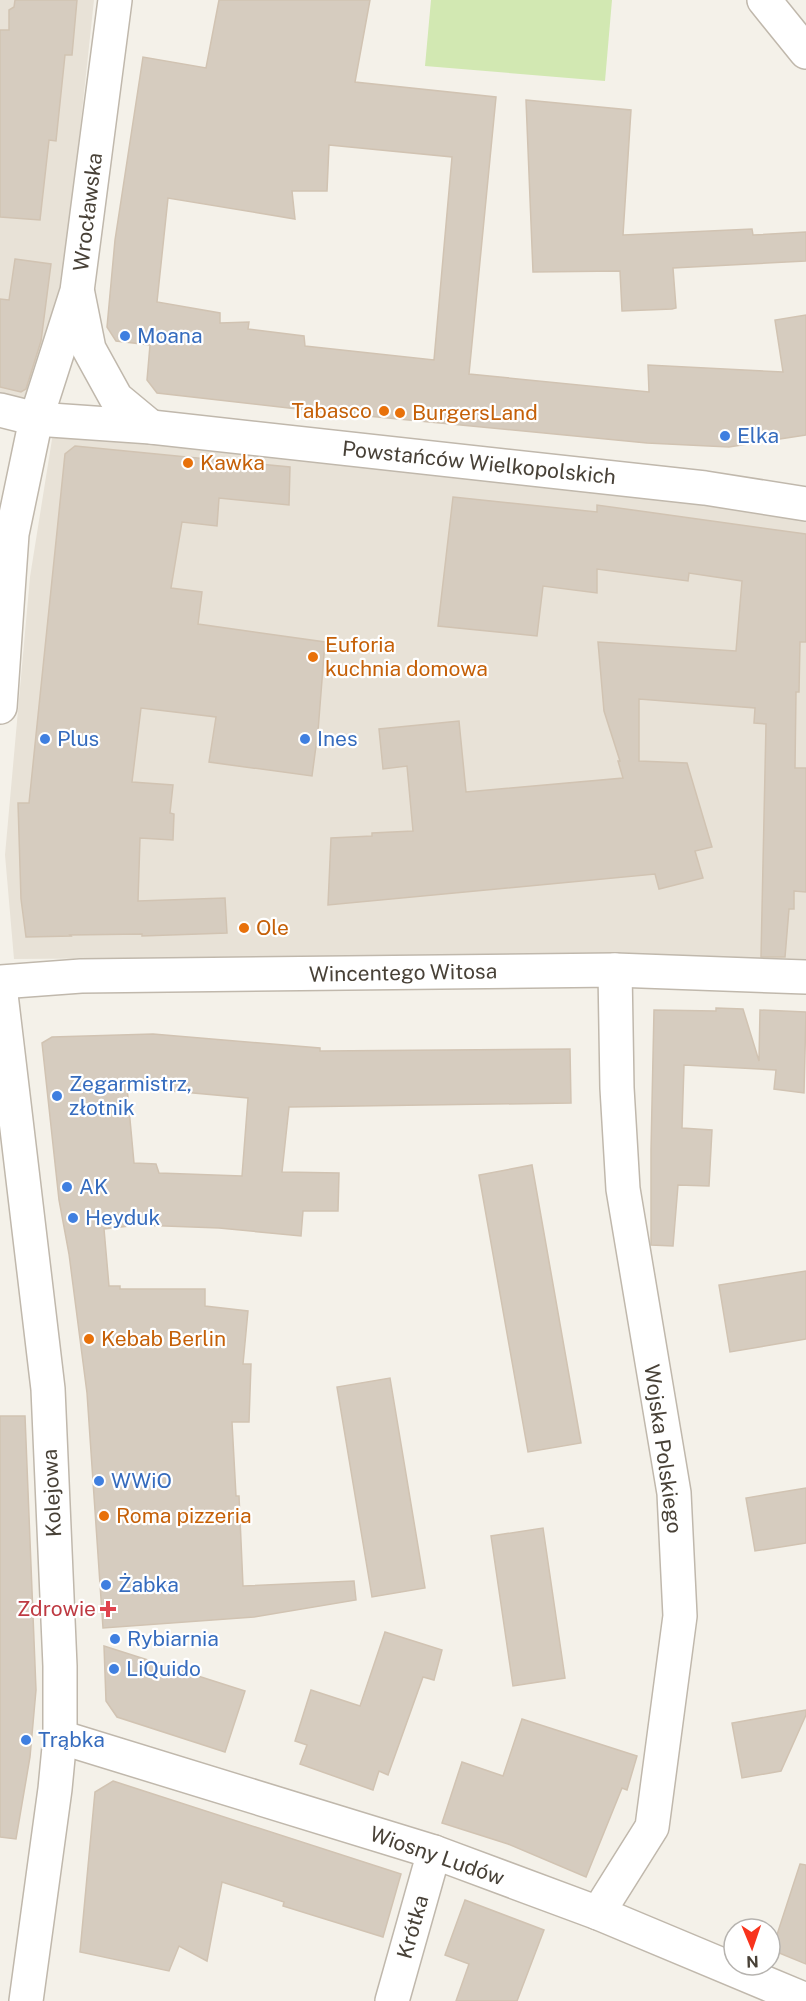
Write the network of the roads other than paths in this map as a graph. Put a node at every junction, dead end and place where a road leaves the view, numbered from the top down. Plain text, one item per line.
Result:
1 (115, 0) edge
2 (764, 0) edge
3 (806, 52) edge
4 (77, 291) junction
5 (0, 410) edge
6 (36, 419) junction
7 (151, 427) junction
8 (806, 504) edge
9 (0, 707) edge
10 (615, 970) junction
11 (806, 977) edge
12 (0, 984) edge
13 (60, 1737) junction
14 (434, 1852) junction
15 (598, 1913) junction
16 (806, 2000) edge
17 (26, 2001) edge
18 (392, 2001) edge

1 - 4 street, Wrocławska
2 - 3 street
4 - 6 street, Wrocławska
4 - 7 street
5 - 6 street, Powstańców Wielkopolskich
6 - 7 street, Powstańców Wielkopolskich
6 - 9 street
7 - 8 street, Powstańców Wielkopolskich
10 - 11 street, Wincentego Witosa
10 - 12 street, Wincentego Witosa
10 - 15 street, Wojska Polskiego
12 - 13 street, Kolejowa
13 - 14 street, Wiosny Ludów
13 - 17 street, Kolejowa
14 - 15 street, Wiosny Ludów
14 - 18 street, Krótka
15 - 16 street, Wiosny Ludów

